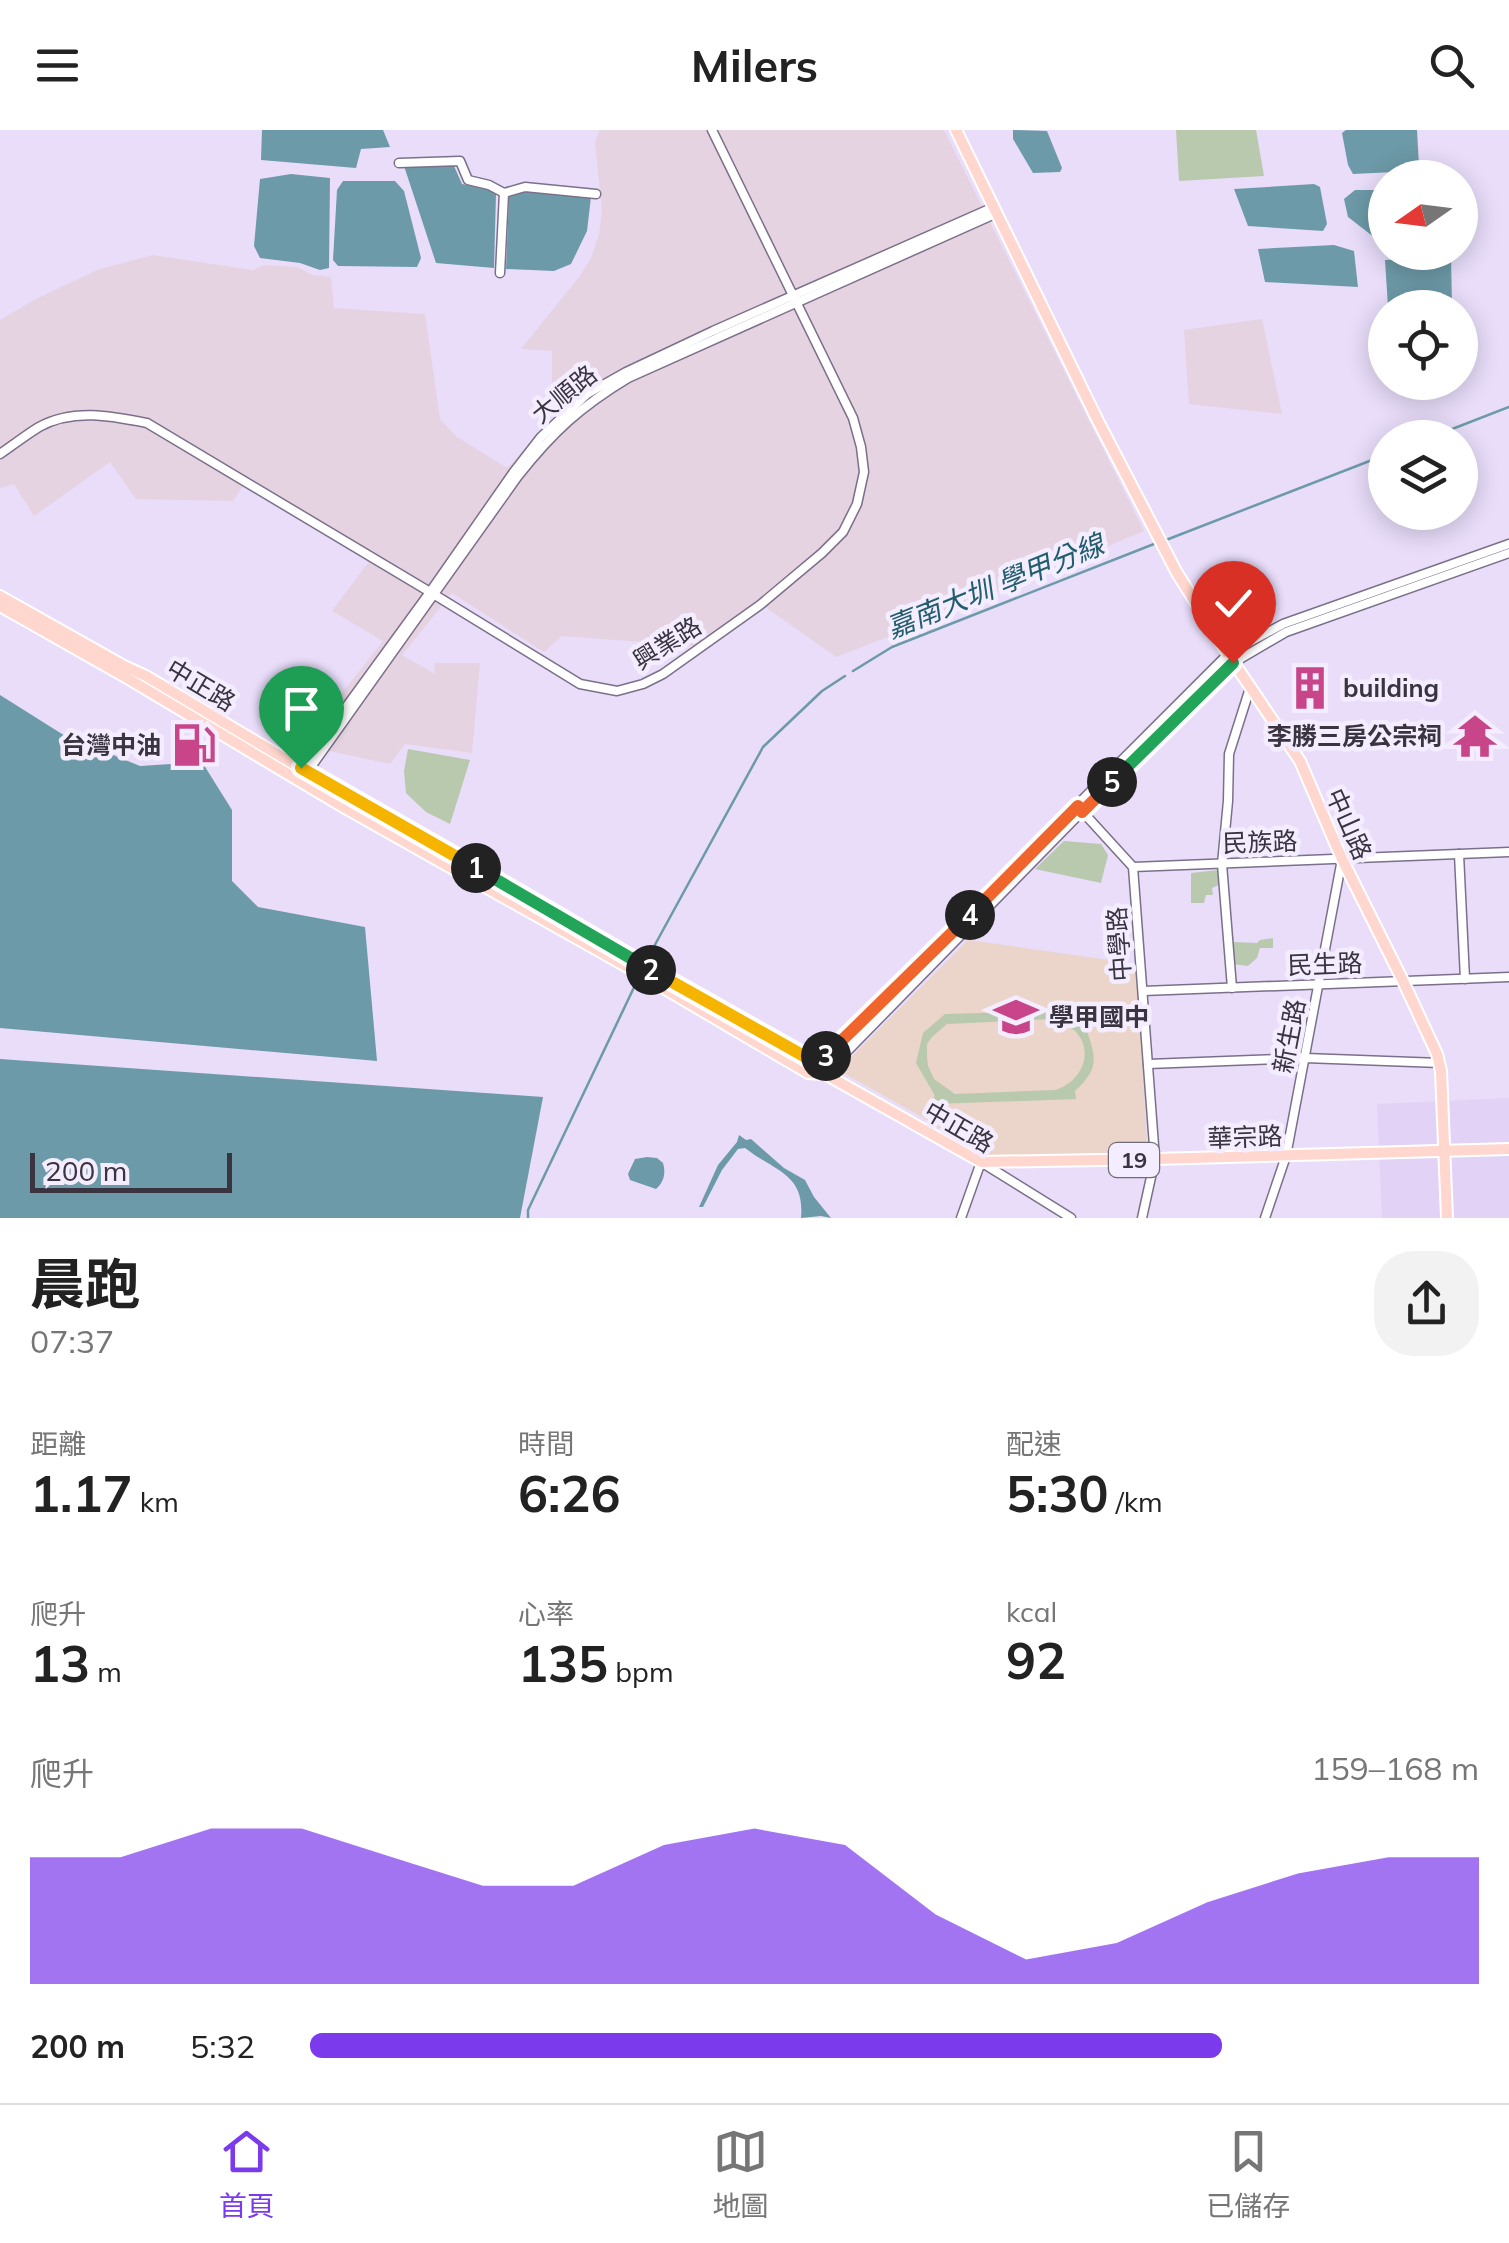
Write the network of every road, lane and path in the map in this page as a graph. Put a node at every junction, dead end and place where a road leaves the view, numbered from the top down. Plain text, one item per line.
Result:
1 (712, 130) edge
2 (956, 130) edge
3 (400, 162) dead end
4 (504, 193) junction
5 (596, 194) dead end
6 (995, 210) junction
7 (500, 274) dead end
8 (797, 300) junction
9 (0, 454) edge
10 (1509, 544) edge
11 (1509, 553) edge
12 (433, 593) junction
13 (0, 596) edge
14 (0, 606) edge
15 (1230, 659) junction
16 (1250, 688) junction
17 (217, 725) junction
18 (301, 775) junction
19 (1080, 809) junction
20 (1509, 852) edge
21 (1459, 854) junction
22 (1342, 859) junction
23 (1222, 864) junction
24 (1134, 868) junction
25 (644, 971) junction
26 (1509, 977) edge
27 (1465, 979) junction
28 (1404, 981) junction
29 (1318, 985) junction
30 (1232, 988) junction
31 (1142, 991) junction
32 (1305, 1058) junction
33 (1440, 1062) junction
34 (1148, 1064) junction
35 (822, 1069) junction
36 (1509, 1149) edge
37 (1444, 1151) junction
38 (1286, 1156) junction
39 (1155, 1160) junction
40 (981, 1162) junction
41 (961, 1218) edge
42 (1071, 1218) edge
43 (1142, 1218) edge
44 (1265, 1218) edge
45 (1447, 1218) edge

1 - 8 street, 興業路
2 - 6 main road, 中山路
3 - 4 street
4 - 5 street
4 - 7 street
6 - 8 street, 大順路
6 - 15 main road, 中山路
8 - 12 street, 大順路
8 - 12 street, 興業路
9 - 12 street, 興業路
10 - 15 street
11 - 15 street
12 - 18 street, 大順路
13 - 17 main road, 中正路
14 - 17 main road, 中正路
15 - 16 main road, 中山路
15 - 19 street
16 - 22 main road, 中山路
16 - 23 street
17 - 18 main road, 中正路
18 - 25 main road, 中正路
19 - 24 street
19 - 35 street
20 - 21 street, 民族路
21 - 22 street, 民族路
21 - 27 street
22 - 23 street, 民族路
22 - 28 main road, 中山路
22 - 29 street, 新生路
23 - 24 street, 民族路
23 - 30 street
24 - 31 street, 中學路
25 - 35 main road, 中正路
25 - 35 main road, 中正路
26 - 27 street, 民生路
27 - 28 street, 民生路
28 - 29 street, 民生路
28 - 33 main road, 中山路
29 - 30 street, 民生路
29 - 32 street, 新生路
30 - 31 street, 民生路
31 - 34 street, 中學路
32 - 33 street
32 - 34 street
32 - 38 street, 新生路
33 - 37 main road, 中山路
34 - 39 street, 中學路
35 - 40 main road, 中正路
36 - 37 main road, 華宗路 / 19
37 - 38 main road, 華宗路 / 19
37 - 45 main road, 中山路
38 - 39 main road, 華宗路 / 19
38 - 44 street, 新生路
39 - 40 main road, 華宗路 / 19
39 - 43 street, 中學路
40 - 41 street
40 - 42 street, 中正路

